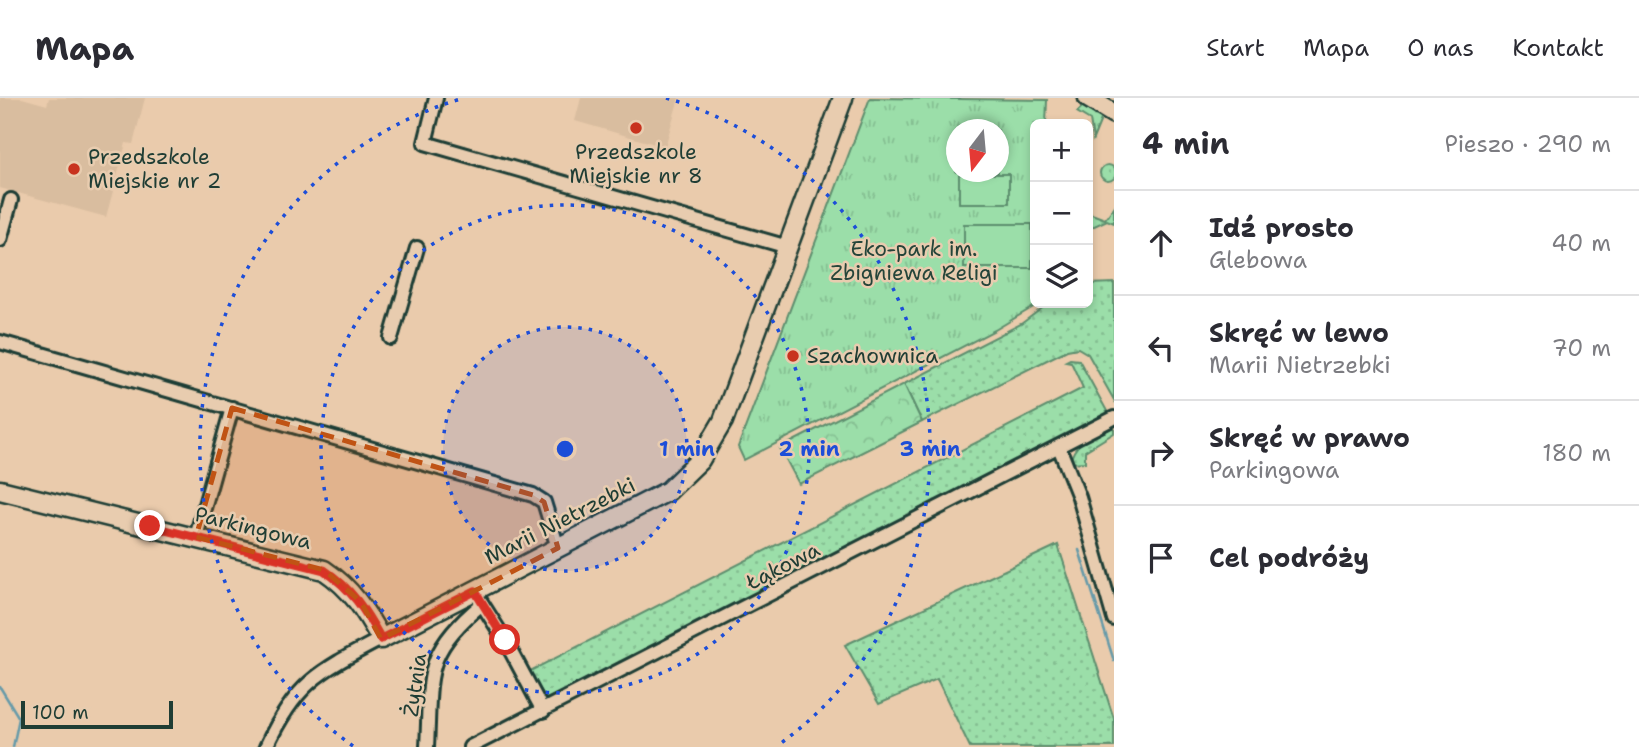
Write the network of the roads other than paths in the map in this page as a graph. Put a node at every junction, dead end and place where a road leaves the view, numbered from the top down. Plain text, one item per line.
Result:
1 (436, 98) edge
2 (843, 98) edge
3 (1087, 98) edge
4 (1114, 114) edge
5 (11, 200) dead end
6 (0, 240) edge
7 (788, 247) junction
8 (417, 248) dead end
9 (391, 338) dead end
10 (0, 342) edge
11 (232, 408) junction
12 (1114, 418) edge
13 (1059, 447) junction
14 (0, 490) edge
15 (197, 537) junction
16 (558, 548) junction
17 (478, 598) junction
18 (1114, 619) edge
19 (381, 639) junction
20 (543, 711) junction
21 (266, 747) edge
22 (427, 747) edge
23 (470, 747) edge

1 - 7 street
2 - 7 street, Marii Nietrzebki
3 - 4 street
5 - 6 street
7 - 16 street, Marii Nietrzebki
8 - 9 street
10 - 11 street
11 - 15 street
11 - 16 street
12 - 13 street, Łąkowa
13 - 18 street
13 - 20 street, Łąkowa
14 - 15 street, Parkingowa
15 - 19 street, Parkingowa
16 - 17 street, Marii Nietrzebki
17 - 19 street, Marii Nietrzebki
17 - 20 street
17 - 22 street, Żytnia
19 - 21 street, Marii Nietrzebki
20 - 23 street, Łąkowa

